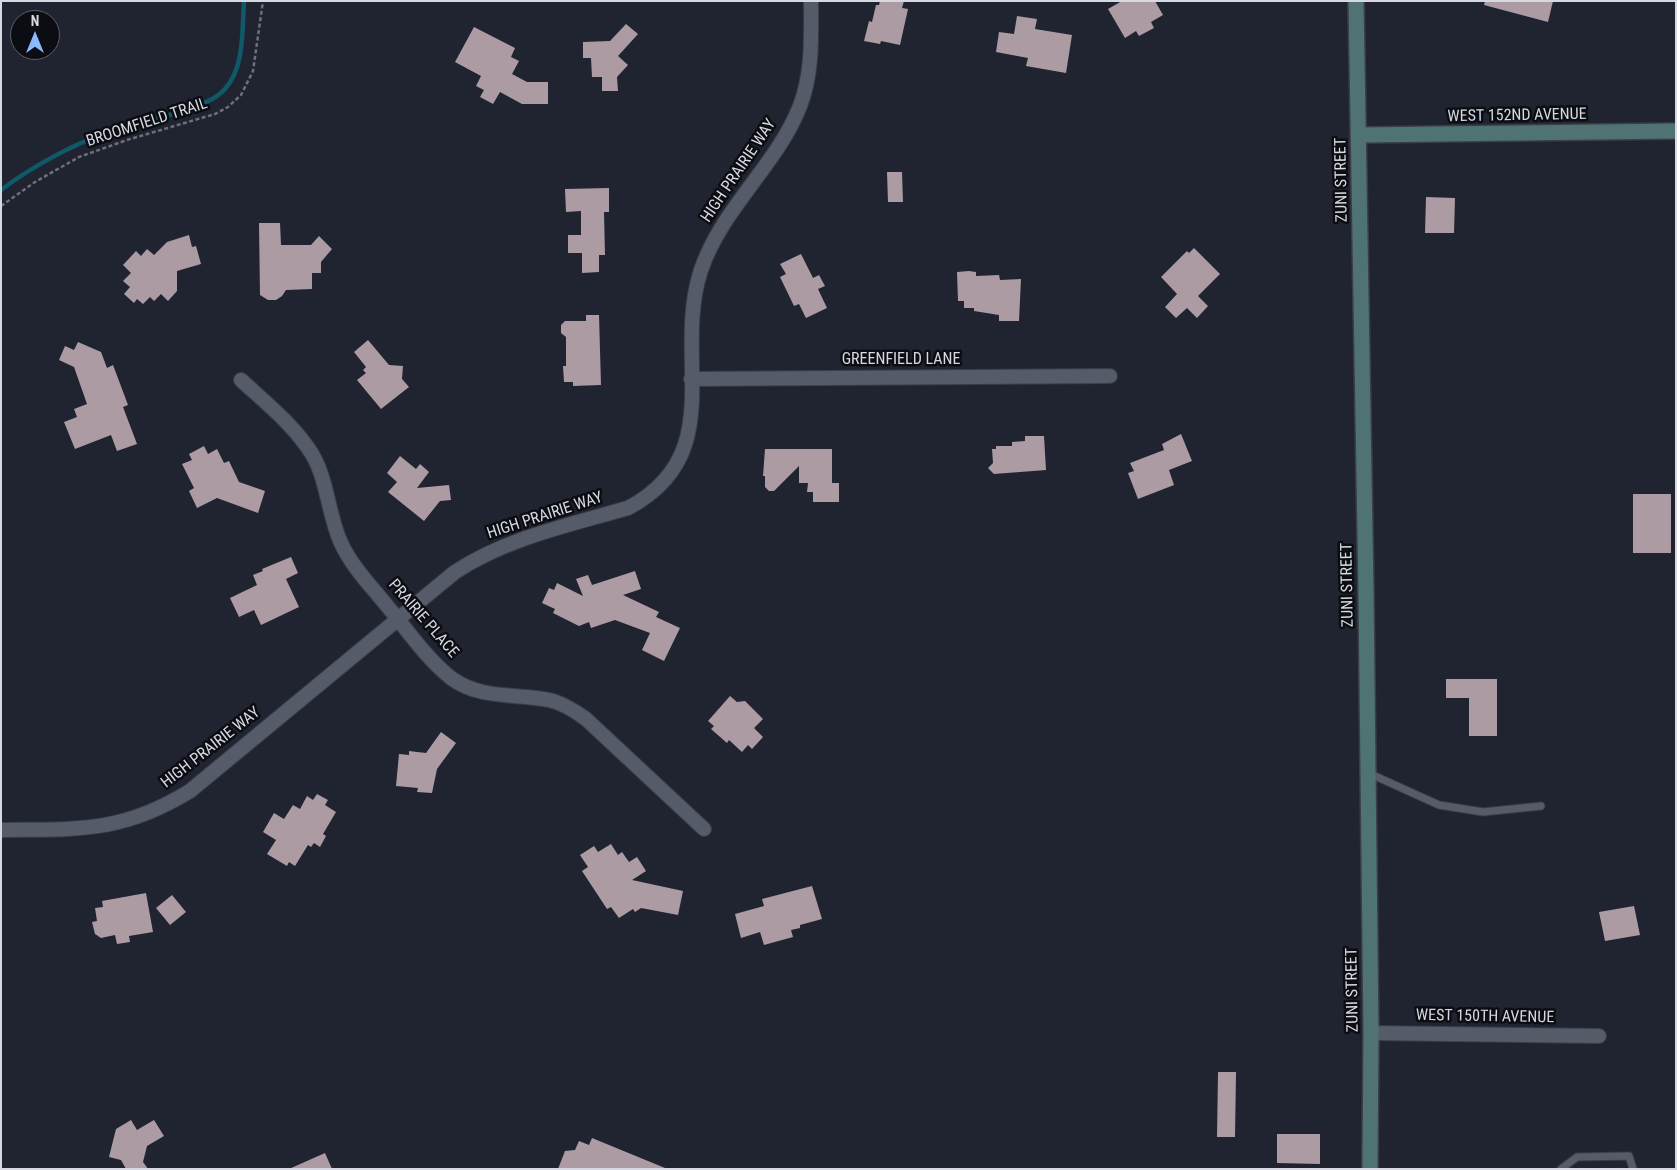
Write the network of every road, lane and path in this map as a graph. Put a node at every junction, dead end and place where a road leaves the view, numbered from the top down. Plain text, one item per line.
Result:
1 (263, 1) edge
2 (811, 1) edge
3 (1356, 1) edge
4 (1676, 131) edge
5 (1359, 135) junction
6 (1, 206) edge
7 (1110, 376) dead end
8 (691, 379) junction
9 (241, 380) dead end
10 (398, 619) junction
11 (1368, 776) junction
12 (1542, 806) dead end
13 (704, 829) dead end
14 (1, 830) edge
15 (1371, 1033) junction
16 (1599, 1036) dead end
17 (1370, 1169) edge
18 (1561, 1169) edge
19 (1633, 1169) edge

1 - 6 path, BROOMFIELD TRAIL
2 - 8 street, HIGH PRAIRIE WAY
3 - 5 street, ZUNI STREET
4 - 5 street, WEST 152ND AVENUE
5 - 11 street, ZUNI STREET
7 - 8 street, GREENFIELD LANE
8 - 10 street, HIGH PRAIRIE WAY
9 - 10 street, PRAIRIE PLACE
10 - 13 street, PRAIRIE PLACE
10 - 14 street, HIGH PRAIRIE WAY
11 - 12 lane
11 - 15 street, ZUNI STREET
15 - 16 street, WEST 150TH AVENUE
15 - 17 street, ZUNI STREET
18 - 19 lane

